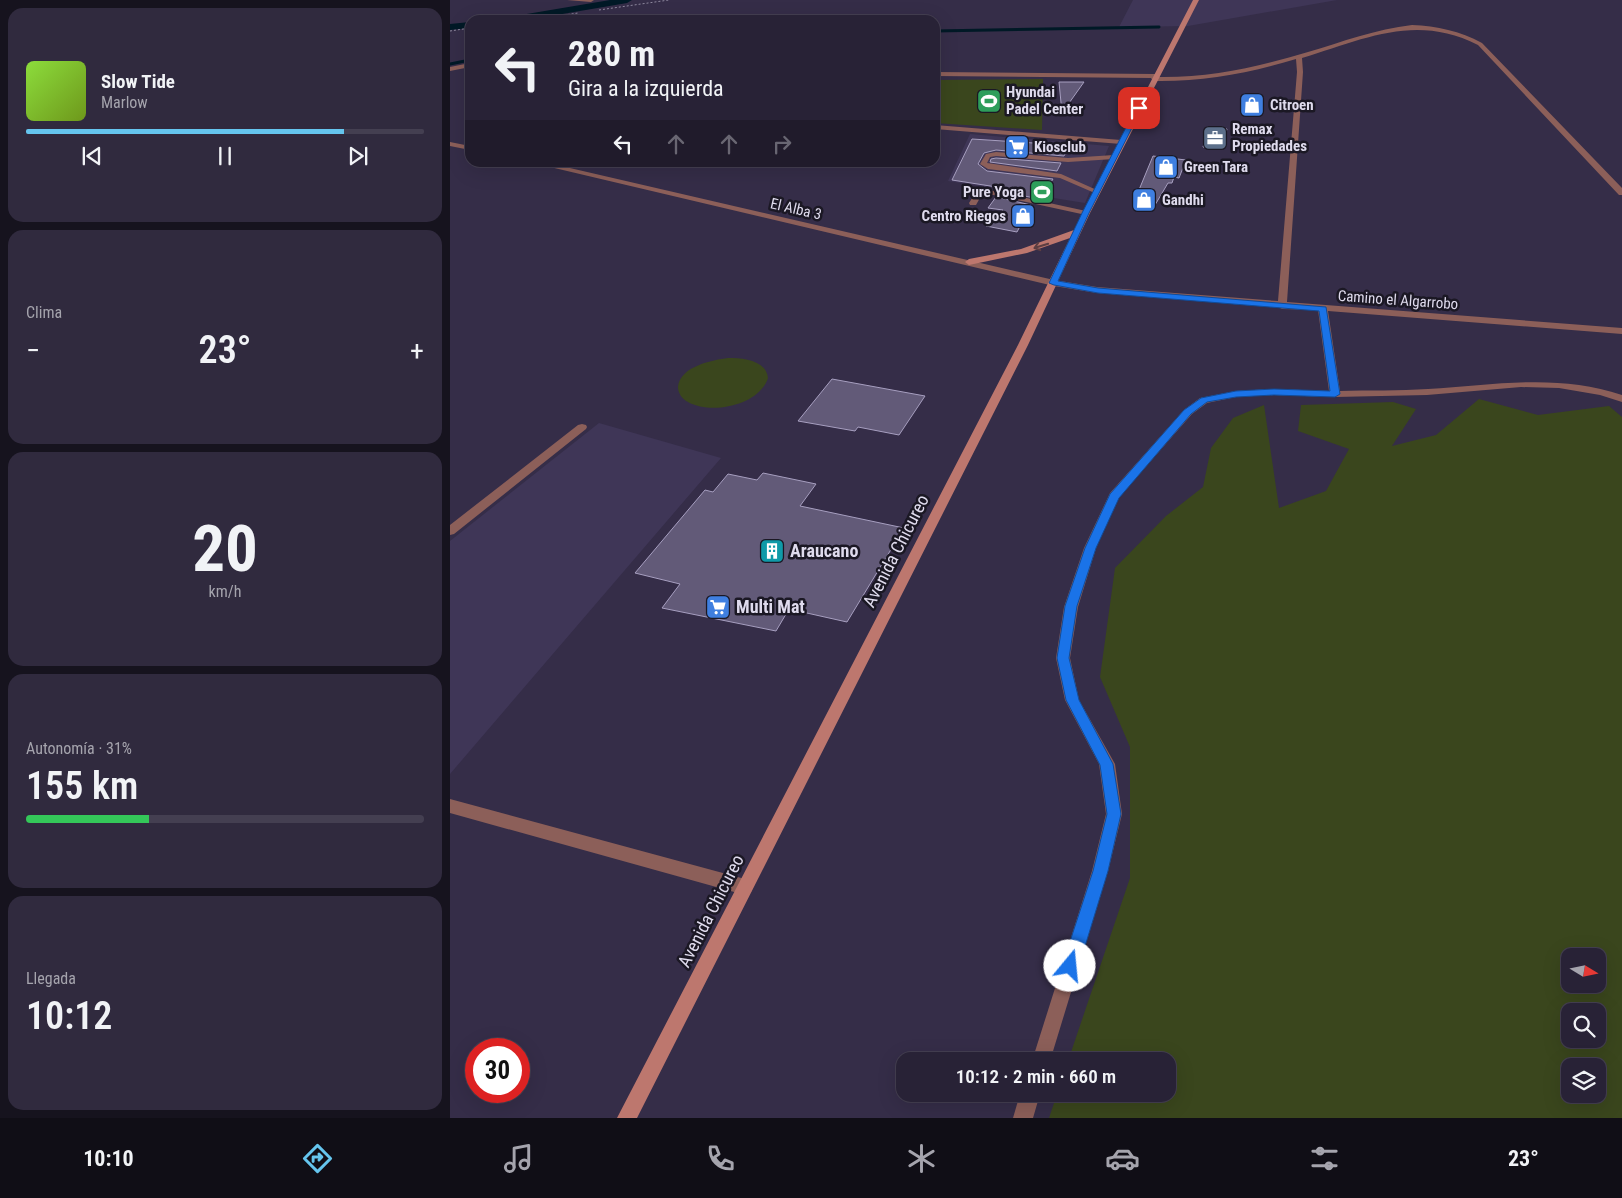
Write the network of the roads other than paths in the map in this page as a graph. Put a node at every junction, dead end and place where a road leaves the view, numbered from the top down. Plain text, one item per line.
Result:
1 (570, 0) edge
2 (591, 0) edge
3 (1196, 0) edge
4 (1299, 57) junction
5 (465, 66) edge
6 (450, 69) edge
7 (940, 74) edge
8 (1154, 78) junction
9 (940, 127) edge
10 (1121, 142) junction
11 (450, 144) edge
12 (465, 147) edge
13 (1114, 157) junction
14 (1068, 160) junction
15 (554, 167) edge
16 (1061, 176) junction
17 (1097, 192) junction
18 (1622, 193) edge
19 (973, 203) dead end
20 (1086, 213) junction
21 (1076, 232) junction
22 (1004, 256) junction
23 (969, 262) junction
24 (1001, 270) junction
25 (1054, 283) junction
26 (1282, 306) junction
27 (1323, 309) junction
28 (1622, 331) edge
29 (1335, 394) junction
30 (1622, 400) edge
31 (582, 427) dead end
32 (450, 531) edge
33 (450, 806) edge
34 (745, 886) junction
35 (1044, 1052) edge
36 (1028, 1102) edge
37 (628, 1118) edge
38 (1023, 1118) edge

1 - 2 street
3 - 8 main road, Avenida Chicureo
4 - 8 street
4 - 18 street
4 - 26 street
5 - 6 street
7 - 8 street
8 - 10 main road, Avenida Chicureo
9 - 10 lane
10 - 13 main road, Avenida Chicureo
11 - 12 street
13 - 14 lane
13 - 17 main road, Avenida Chicureo
14 - 16 lane
14 - 16 lane
15 - 23 street, El Alba 3
16 - 17 lane
17 - 20 main road, Avenida Chicureo
19 - 20 lane
20 - 21 main road, Avenida Chicureo
21 -> 22 main road
21 - 25 main road, Avenida Chicureo
22 - 23 main road
22 - 24 main road
23 - 24 street, El Alba 3
24 - 25 street, El Alba 3
25 - 26 street, Camino el Algarrobo
25 - 34 main road, Avenida Chicureo
26 - 27 street, Camino el Algarrobo
27 - 28 street, Camino el Algarrobo
27 - 29 street
29 - 30 street
29 - 35 street
31 - 32 street
33 - 34 street
34 - 37 main road, Avenida Chicureo
36 - 38 street

